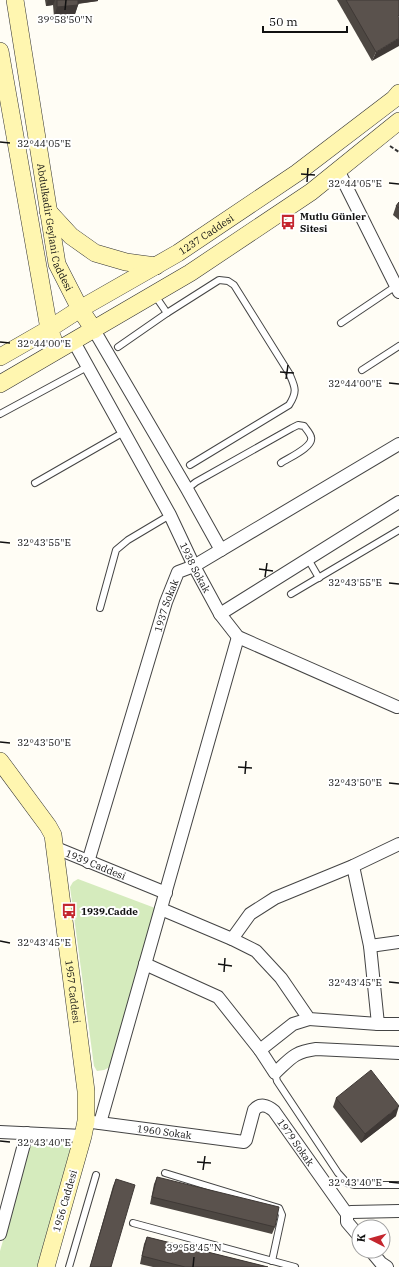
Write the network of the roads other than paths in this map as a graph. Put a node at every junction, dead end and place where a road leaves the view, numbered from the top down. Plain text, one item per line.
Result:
1 (15, 0) edge
2 (0, 51) edge
3 (3, 87) edge
4 (399, 93) edge
5 (399, 121) edge
6 (338, 170) junction
7 (48, 211) junction
8 (156, 266) junction
9 (397, 289) edge
10 (154, 294) junction
11 (80, 309) junction
12 (167, 313) junction
13 (341, 323) dead end
14 (49, 329) junction
15 (94, 330) junction
16 (74, 342) junction
17 (399, 346) edge
18 (118, 347) dead end
19 (58, 351) junction
20 (0, 357) edge
21 (87, 367) junction
22 (362, 370) dead end
23 (0, 384) edge
24 (0, 414) edge
25 (124, 432) junction
26 (399, 444) edge
27 (281, 463) dead end
28 (190, 465) dead end
29 (35, 483) dead end
30 (187, 489) junction
31 (399, 502) edge
32 (170, 515) junction
33 (399, 530) edge
34 (221, 550) junction
35 (308, 559) junction
36 (194, 566) junction
37 (319, 578) junction
38 (291, 594) dead end
39 (100, 608) dead end
40 (220, 614) junction
41 (238, 637) junction
42 (398, 708) edge
43 (0, 761) edge
44 (399, 844) edge
45 (56, 848) junction
46 (88, 862) junction
47 (353, 866) junction
48 (166, 892) junction
49 (161, 909) junction
50 (232, 939) junction
51 (399, 942) edge
52 (370, 946) junction
53 (145, 964) junction
54 (310, 1019) junction
55 (378, 1024) junction
56 (399, 1024) edge
57 (260, 1050) junction
58 (399, 1053) edge
59 (275, 1073) junction
60 (270, 1108) joint
61 (90, 1126) junction
62 (0, 1132) edge
63 (27, 1133) junction
64 (165, 1173) dead end
65 (96, 1175) dead end
66 (399, 1185) edge
67 (399, 1211) edge
68 (347, 1214) junction
69 (133, 1223) dead end
70 (351, 1227) edge
71 (0, 1234) edge
72 (272, 1261) junction
73 (46, 1267) edge
74 (69, 1267) edge
75 (295, 1267) edge

1 - 7 street, Abdulkadir Geylani Caddesi
2 - 3 street, Abdulkadir Geylani Caddesi
3 - 14 street, Abdulkadir Geylani Caddesi
4 - 8 street, 1237 Caddesi
5 - 6 street
6 - 9 street
6 - 10 street
7 - 8 street
7 - 11 street, Abdulkadir Geylani Caddesi
8 - 11 street, 1237 Caddesi
9 - 13 lane
10 - 12 lane
10 - 15 street
11 - 14 street, 1237 Caddesi
11 - 15 street, Abdulkadir Geylani Caddesi
12 - 18 lane
12 - 28 lane
14 - 19 street, Abdulkadir Geylani Caddesi
14 - 20 street, 1237 Caddesi
15 - 16 street
15 - 30 street
16 - 19 street
16 - 21 street, 1938 Sokak
17 - 22 lane
19 - 23 street
21 - 24 lane
21 - 25 street, 1938 Sokak
25 - 29 lane
25 - 32 street, 1938 Sokak
26 - 34 street, 1937 Sokak
27 - 30 lane
30 - 34 street
31 - 35 street
32 - 36 street, 1938 Sokak
32 - 39 lane
33 - 37 lane
34 - 36 street, 1937 Sokak
35 - 37 lane
35 - 40 street
36 - 40 street, 1938 Sokak
36 - 46 street, 1937 Sokak
37 - 38 lane
40 - 41 street, 1938 Sokak
41 - 42 street, 1938 Sokak
41 - 48 street
43 - 45 street, 1939 Caddesi
44 - 47 street
45 - 46 street, 1939 Caddesi
45 - 61 street, 1957 Caddesi
46 - 48 street, 1939 Caddesi
47 - 50 street
47 - 52 street
48 - 49 street
49 - 50 street
49 - 53 street
50 - 54 street
51 - 52 street
52 - 55 street
53 - 57 street
53 - 61 street
54 - 55 street
54 - 57 street
55 - 56 street
57 - 59 street
58 - 59 street
59 - 66 lane
60 - 61 street, 1960 Sokak
60 - 68 street, 1979 Sokak
61 - 63 street, 1960 Sokak
61 - 73 street, 1956 Caddesi
62 - 63 street, 1960 Sokak
63 - 71 street
64 - 72 lane
65 - 74 lane
67 - 68 street
68 - 70 street, 1979 Sokak
69 - 72 lane
72 - 75 lane

